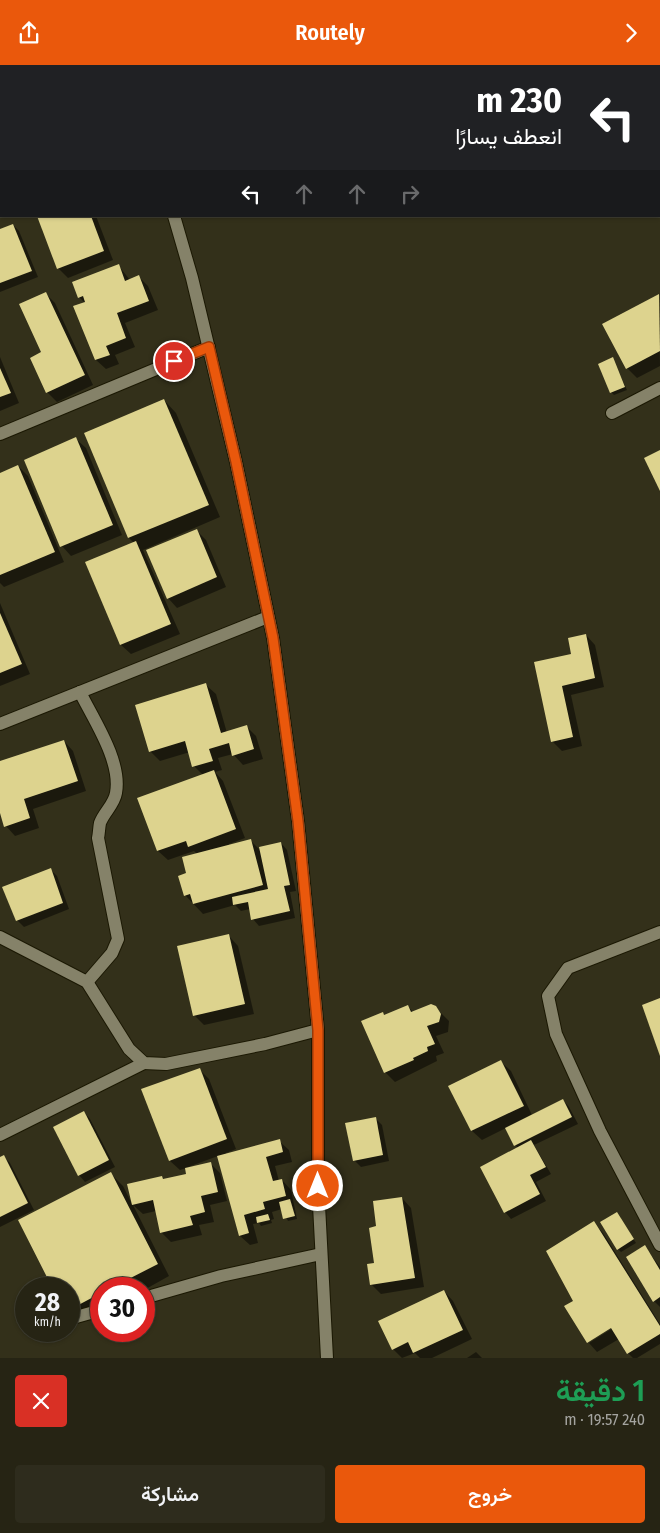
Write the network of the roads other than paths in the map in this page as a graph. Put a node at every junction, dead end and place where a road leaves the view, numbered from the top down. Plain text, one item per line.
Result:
1 (174, 217) edge
2 (209, 347) junction
3 (660, 388) edge
4 (612, 413) dead end
5 (0, 434) edge
6 (268, 617) junction
7 (80, 692) junction
8 (0, 725) edge
9 (660, 931) edge
10 (0, 937) edge
11 (87, 983) junction
12 (318, 1030) junction
13 (144, 1063) junction
14 (0, 1135) edge
15 (660, 1245) edge
16 (321, 1253) junction
17 (155, 1295) edge
18 (327, 1358) edge

1 - 2 street
2 - 5 street
2 - 6 street
3 - 4 street
6 - 7 street
6 - 12 street
7 - 8 street
7 - 11 street
9 - 15 street
10 - 11 street
11 - 13 street
12 - 13 street
12 - 16 street
13 - 14 street
16 - 17 street
16 - 18 street

